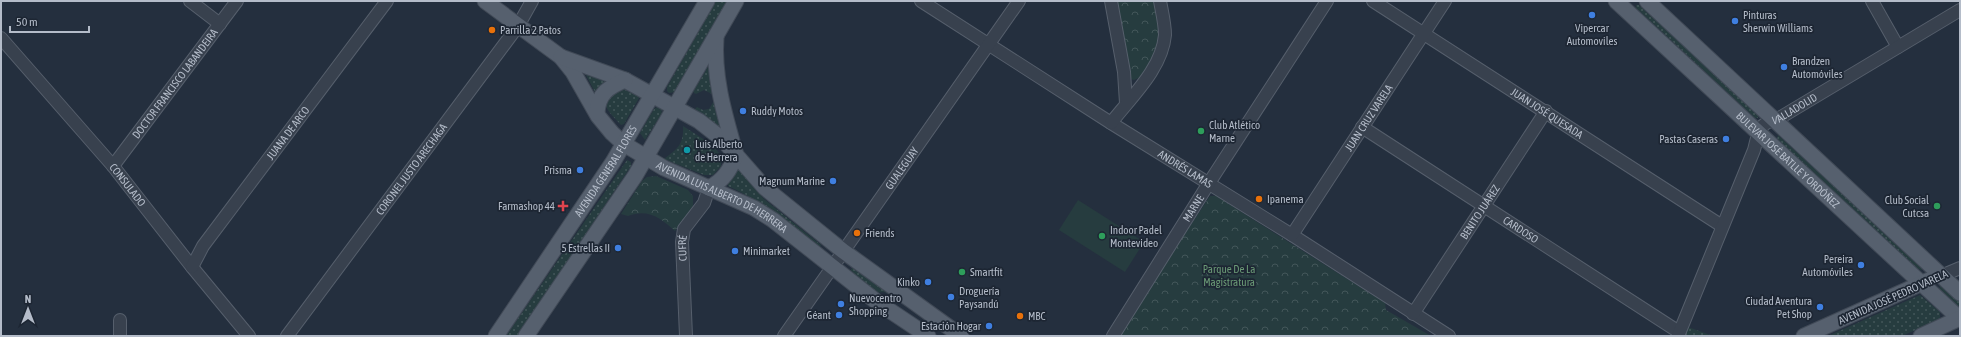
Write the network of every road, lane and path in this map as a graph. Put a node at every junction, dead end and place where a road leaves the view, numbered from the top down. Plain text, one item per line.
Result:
1 (190, 1) edge
2 (237, 1) edge
3 (387, 1) edge
4 (485, 1) edge
5 (532, 1) edge
6 (707, 1) edge
7 (736, 1) edge
8 (921, 1) edge
9 (1019, 1) edge
10 (1111, 1) edge
11 (1160, 1) edge
12 (1327, 1) edge
13 (1373, 1) edge
14 (1445, 1) edge
15 (1616, 1) edge
16 (1647, 1) edge
17 (1872, 1) edge
18 (1960, 10) edge
19 (220, 24) junction
20 (518, 26) junction
21 (1424, 33) junction
22 (717, 34) junction
23 (1, 38) edge
24 (988, 44) junction
25 (1898, 47) junction
26 (561, 57) junction
27 (625, 80) junction
28 (653, 95) junction
29 (1126, 103) junction
30 (675, 107) junction
31 (1546, 111) junction
32 (597, 113) junction
33 (1776, 120) junction
34 (1111, 123) junction
35 (1362, 127) junction
36 (1759, 132) junction
37 (624, 144) junction
38 (736, 155) junction
39 (646, 158) junction
40 (113, 166) junction
41 (1208, 183) junction
42 (709, 188) junction
43 (1485, 207) junction
44 (1722, 226) junction
45 (1292, 235) junction
46 (843, 251) junction
47 (192, 267) junction
48 (832, 268) junction
49 (1960, 268) edge
50 (1941, 276) junction
51 (1922, 283) junction
52 (1960, 293) edge
53 (1414, 314) junction
54 (1960, 319) edge
55 (120, 320) dead end
56 (1679, 334) edge
57 (120, 336) edge
58 (250, 336) edge
59 (287, 336) edge
60 (496, 336) edge
61 (526, 336) edge
62 (686, 336) edge
63 (784, 336) edge
64 (928, 336) edge
65 (961, 336) edge
66 (1113, 336) edge
67 (1449, 336) edge
68 (1804, 336) edge
69 (1921, 336) edge

1 - 19 street
2 - 19 street, DOCTOR FRANCISCO LABANDEIRA
3 - 47 street, JUANA DE ARCO
4 - 20 main road, AVENIDA LUIS ALBERTO DE HERRERA
5 - 20 street, CORONEL JUSTO ARECHAGA
6 - 28 main road, AVENIDA GENERAL FLORES
7 - 22 main road
8 - 24 street, ANDRÉS LAMAS
9 - 24 street, GUALEGUAY
10 - 29 street
11 - 29 street
12 - 41 street, MARNE
13 - 21 street, JUAN JOSÉ QUESADA
14 - 21 street, JUAN CRUZ VARELA
15 - 36 main road, BULEVAR JOSÉ BATLLE Y ORDÓÑEZ
16 - 33 main road, BULEVAR JOSÉ BATLLE Y ORDÓÑEZ
17 - 25 street
18 - 25 street, VALLADOLID
19 - 40 street, DOCTOR FRANCISCO LABANDEIRA
20 - 26 main road, AVENIDA LUIS ALBERTO DE HERRERA
20 - 59 street, CORONEL JUSTO ARECHAGA
21 - 31 street, JUAN JOSÉ QUESADA
21 - 35 street, JUAN CRUZ VARELA
22 - 30 main road
22 - 38 main road, AVENIDA LUIS ALBERTO DE HERRERA
23 - 40 street, CONSULADO
24 - 34 street, ANDRÉS LAMAS
24 - 46 street, GUALEGUAY
25 - 33 street, VALLADOLID
26 - 27 main road, AVENIDA LUIS ALBERTO DE HERRERA
26 - 32 main road, AVENIDA LUIS ALBERTO DE HERRERA
27 - 28 main road, AVENIDA LUIS ALBERTO DE HERRERA
27 - 32 main road
28 - 30 main road, AVENIDA LUIS ALBERTO DE HERRERA
28 - 37 main road, AVENIDA GENERAL FLORES
29 - 34 street
30 - 38 main road, AVENIDA LUIS ALBERTO DE HERRERA
30 - 39 main road
31 - 43 street, BENITO JUÁREZ
31 - 44 street, JUAN JOSÉ QUESADA
32 - 37 main road, AVENIDA LUIS ALBERTO DE HERRERA
33 - 36 street, VALLADOLID
33 - 50 main road, BULEVAR JOSÉ BATLLE Y ORDÓÑEZ
34 - 41 street, ANDRÉS LAMAS
35 - 43 street, CARDOSO
35 - 45 street, JUAN CRUZ VARELA
36 - 44 street
36 - 51 main road, BULEVAR JOSÉ BATLLE Y ORDÓÑEZ
37 - 39 main road, AVENIDA LUIS ALBERTO DE HERRERA
37 - 60 main road, AVENIDA GENERAL FLORES
38 - 42 main road, CUFRÉ
38 - 46 main road, AVENIDA LUIS ALBERTO DE HERRERA
39 - 42 main road, AVENIDA LUIS ALBERTO DE HERRERA
39 - 61 main road
40 - 47 street, CONSULADO
41 - 45 street, ANDRÉS LAMAS
41 - 66 street, MARNE
42 - 48 main road, AVENIDA LUIS ALBERTO DE HERRERA
42 - 62 street, CUFRÉ
43 - 53 street, BENITO JUÁREZ
43 - 56 street, CARDOSO
44 - 56 street
45 - 53 street, ANDRÉS LAMAS
46 - 48 street, GUALEGUAY
46 - 65 main road, AVENIDA LUIS ALBERTO DE HERRERA
47 - 58 street, CONSULADO
48 - 63 street, GUALEGUAY
48 - 64 main road, AVENIDA LUIS ALBERTO DE HERRERA
49 - 50 street, AVENIDA JOSÉ PEDRO VARELA
50 - 51 main road, AVENIDA JOSÉ PEDRO VARELA
50 - 52 main road, BULEVAR JOSÉ BATLLE Y ORDÓÑEZ
51 - 54 main road, BULEVAR JOSÉ BATLLE Y ORDÓÑEZ
51 - 68 main road, AVENIDA JOSÉ PEDRO VARELA
53 - 67 street, ANDRÉS LAMAS
54 - 69 main road
55 - 57 street

